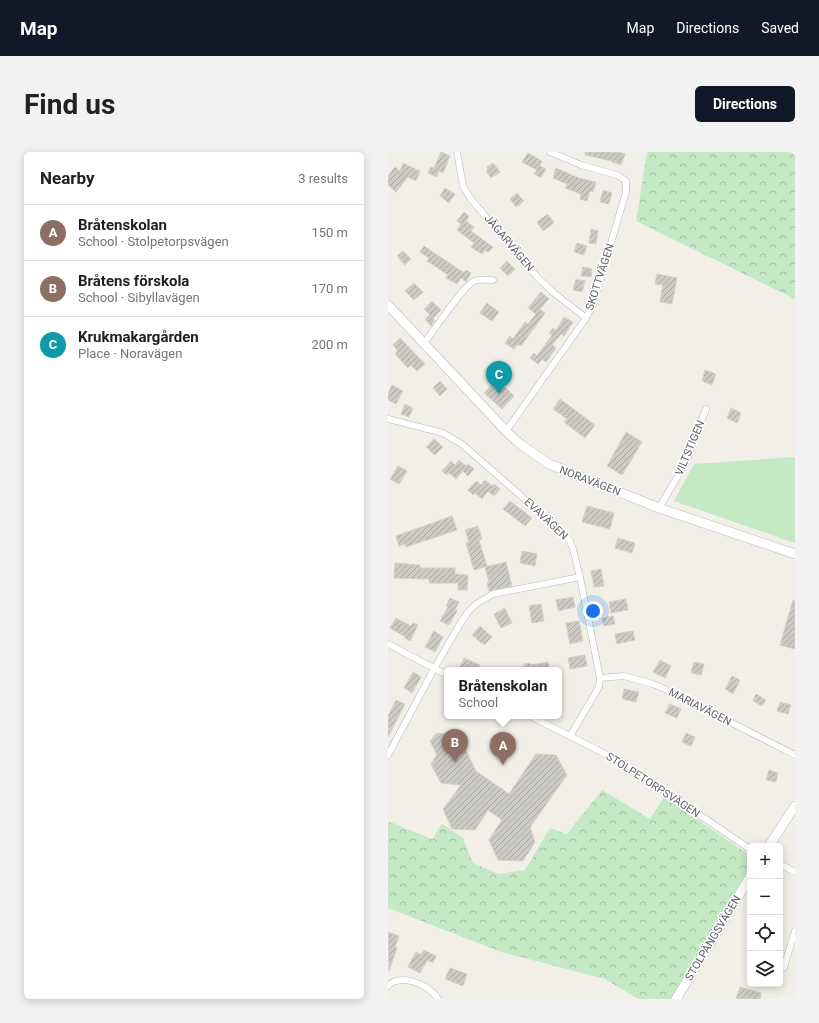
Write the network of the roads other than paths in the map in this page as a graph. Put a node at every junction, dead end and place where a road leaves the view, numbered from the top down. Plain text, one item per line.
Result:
1 (457, 152) edge
2 (550, 152) edge
3 (493, 280) dead end
4 (388, 305) edge
5 (586, 318) junction
6 (424, 343) junction
7 (706, 409) dead end
8 (388, 419) edge
9 (506, 431) junction
10 (659, 508) junction
11 (795, 554) edge
12 (580, 577) junction
13 (388, 644) edge
14 (434, 669) junction
15 (444, 674) edge
16 (600, 678) junction
17 (536, 719) edge
18 (570, 736) junction
19 (388, 754) edge
20 (795, 755) edge
21 (795, 806) edge
22 (771, 843) edge
23 (747, 846) edge
24 (783, 866) edge
25 (795, 872) edge
26 (749, 879) edge
27 (795, 931) edge
28 (783, 967) edge
29 (388, 986) edge
30 (438, 999) edge
31 (676, 999) edge

1 - 5 street, JÄGARVÄGEN
2 - 5 street, SKOTTVÄGEN
3 - 6 street
4 - 6 street, NORAVÄGEN
5 - 9 street, SKOTTVÄGEN
6 - 9 street, NORAVÄGEN
7 - 10 street, VILTSTIGEN
8 - 12 street, EVAVÄGEN
9 - 10 street, NORAVÄGEN
10 - 11 street, NORAVÄGEN
12 - 14 street
12 - 16 street, EVAVÄGEN
13 - 14 street
14 - 15 street
14 - 19 street
16 - 18 street
16 - 20 street, MARIAVÄGEN
17 - 18 street, STOLPETORPSVÄGEN
18 - 23 street, STOLPETORPSVÄGEN
21 - 22 street
24 - 25 street
26 - 31 street, STOLPÄNGSVÄGEN
27 - 28 street
29 - 30 street

